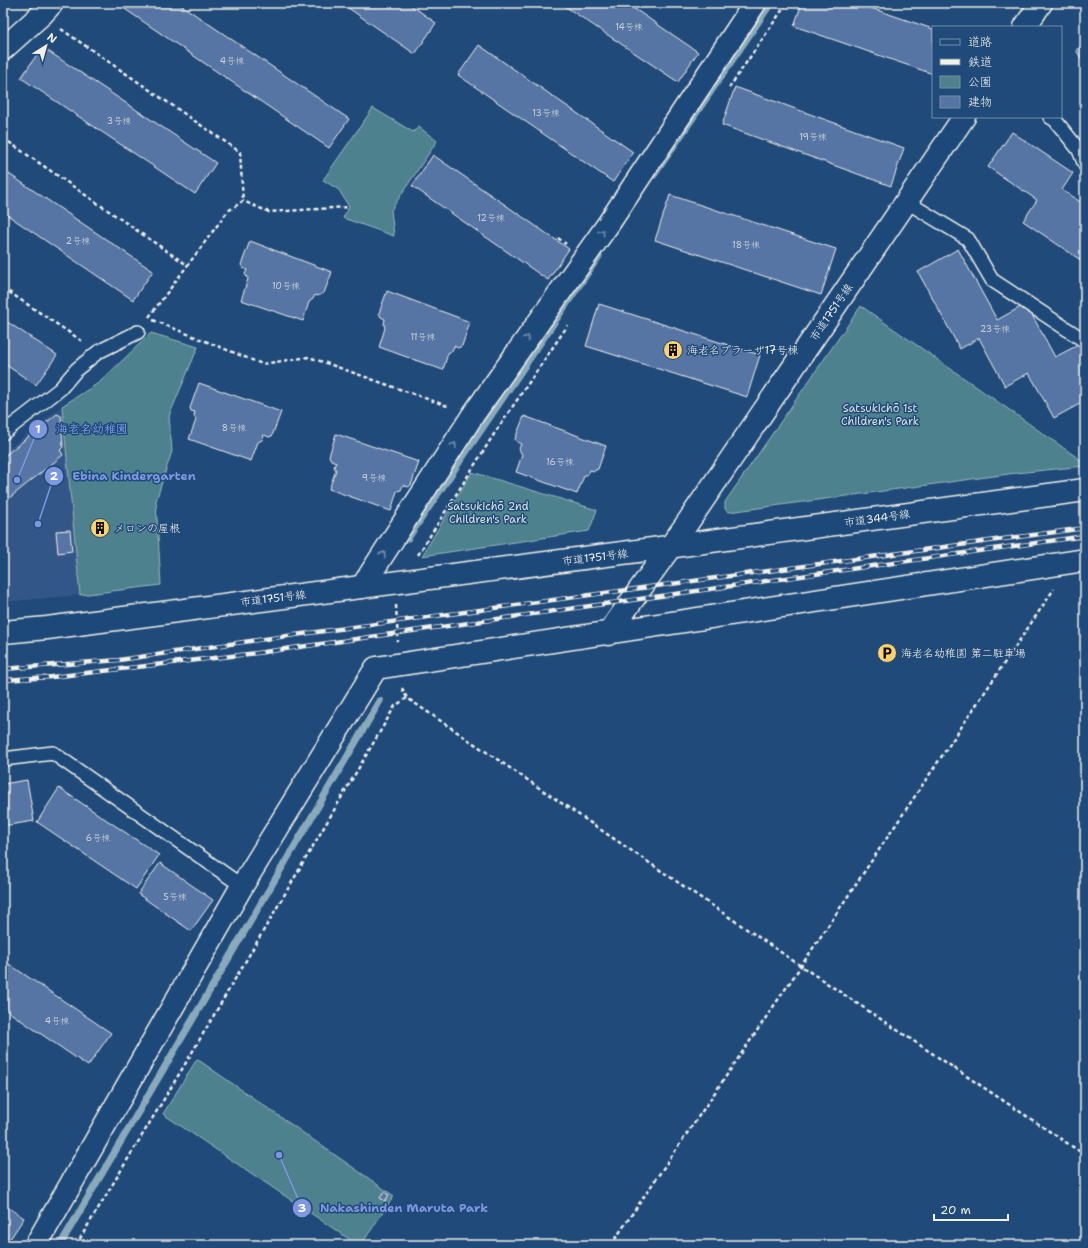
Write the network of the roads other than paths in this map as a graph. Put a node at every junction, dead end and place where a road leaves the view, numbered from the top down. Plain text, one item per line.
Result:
1 (52, 3) edge
2 (755, 3) edge
3 (1041, 3) edge
4 (1026, 26) edge
5 (3, 49) edge
6 (963, 118) edge
7 (1052, 118) edge
8 (1085, 165) edge
9 (906, 202) junction
10 (138, 332) dead end
11 (1085, 341) edge
12 (3, 433) edge
13 (1085, 490) edge
14 (1085, 542) edge
15 (668, 548) junction
16 (1079, 561) edge
17 (362, 587) junction
18 (3, 632) edge
19 (608, 634) junction
20 (3, 759) edge
21 (242, 886) junction
22 (36, 1245) edge

1 - 5 street
17 -> 2 street
3 - 4 street
6 - 9 street, 市道1751号線
7 - 8 lane
9 - 11 lane
9 - 15 street, 市道1751号線
10 - 12 lane
13 - 15 street, 市道344号線
14 - 16 street
15 - 17 street, 市道1751号線
15 - 19 street
16 - 19 street
17 - 18 street, 市道1751号線
19 - 21 street
20 - 21 lane
21 - 22 street

